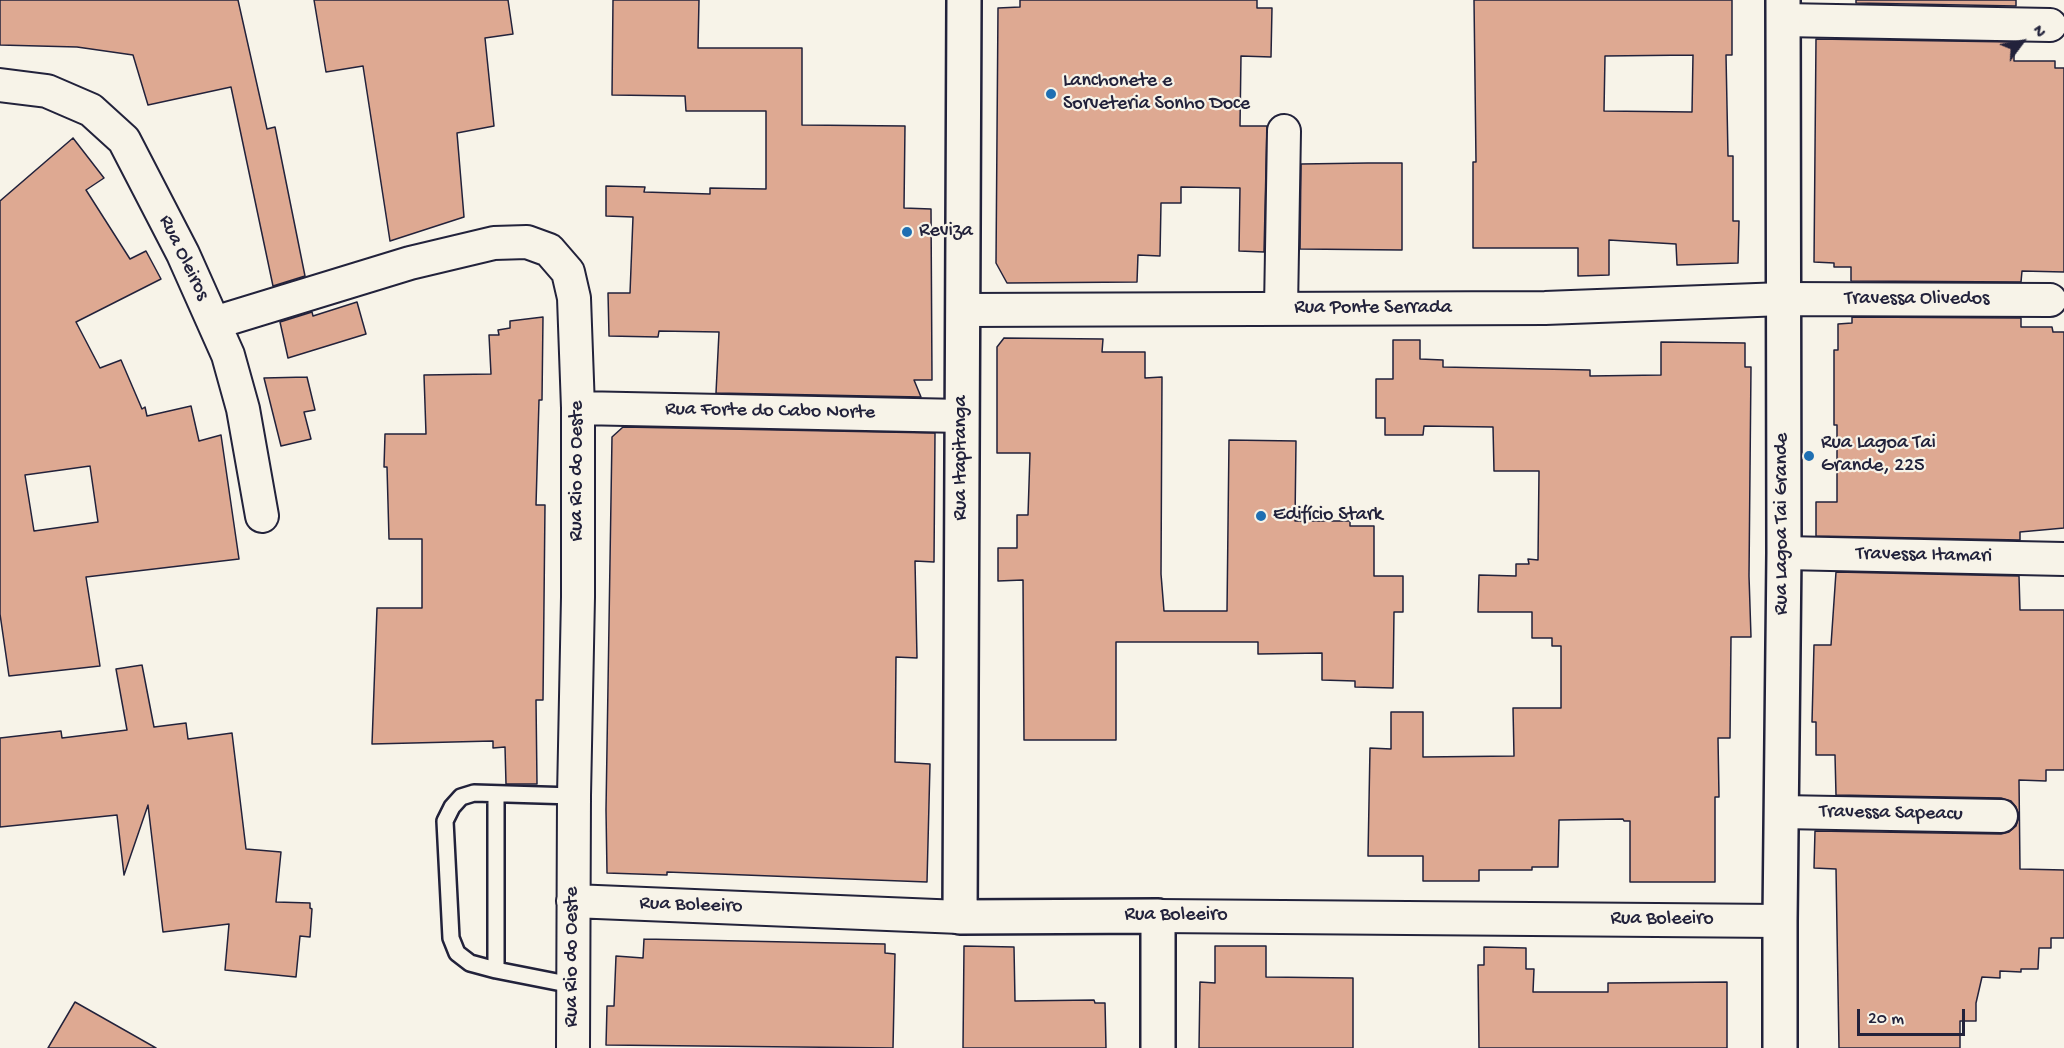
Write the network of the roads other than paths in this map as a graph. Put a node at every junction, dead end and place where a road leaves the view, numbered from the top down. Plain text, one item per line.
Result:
1 (964, 0) edge
2 (1783, 10) edge
3 (2050, 25) dead end
4 (0, 85) edge
5 (1284, 131) dead end
6 (1784, 299) junction
7 (2050, 300) dead end
8 (1281, 309) junction
9 (963, 310) junction
10 (214, 322) junction
11 (578, 408) junction
12 (963, 416) junction
13 (262, 516) dead end
14 (1784, 553) junction
15 (2064, 559) edge
16 (496, 794) junction
17 (574, 796) junction
18 (1781, 812) junction
19 (2001, 816) dead end
20 (573, 902) junction
21 (1158, 916) junction
22 (960, 917) junction
23 (1780, 921) junction
24 (495, 970) junction
25 (572, 985) junction
26 (573, 1048) edge
27 (1158, 1048) edge
28 (1780, 1048) edge

1 - 9 main road, Rua Itapitanga
2 - 3 street
2 - 6 main road, Rua Lagoa Tai Grande
4 - 10 street, Rua Oleiros
5 - 8 street
6 - 7 street, Travessa Olivedos
6 - 8 street, Rua Ponte Serrada
6 - 14 main road, Rua Lagoa Tai Grande
8 - 9 street, Rua Ponte Serrada
9 - 12 main road, Rua Itapitanga
10 - 11 street, Rua Rio do Oeste
10 - 13 street, Rua Oleiros
11 - 12 street, Rua Forte do Cabo Norte
11 - 17 street, Rua Rio do Oeste
12 - 22 main road, Rua Itapitanga
14 - 15 street, Travessa Itamari
14 - 18 main road, Rua Lagoa Tai Grande
16 - 17 lane
16 - 24 lane
16 - 24 lane
17 - 20 street, Rua Rio do Oeste
18 - 19 street, Travessa Sapeacu
18 - 23 main road, Rua Lagoa Tai Grande
20 - 22 street, Rua Boleeiro
20 - 25 street, Rua Rio do Oeste
21 - 22 main road, Rua Boleeiro
21 - 23 street, Rua Boleeiro
21 - 27 main road
23 - 28 main road, Rua Lagoa Tai Grande
24 - 25 lane
25 - 26 street, Rua Rio do Oeste

